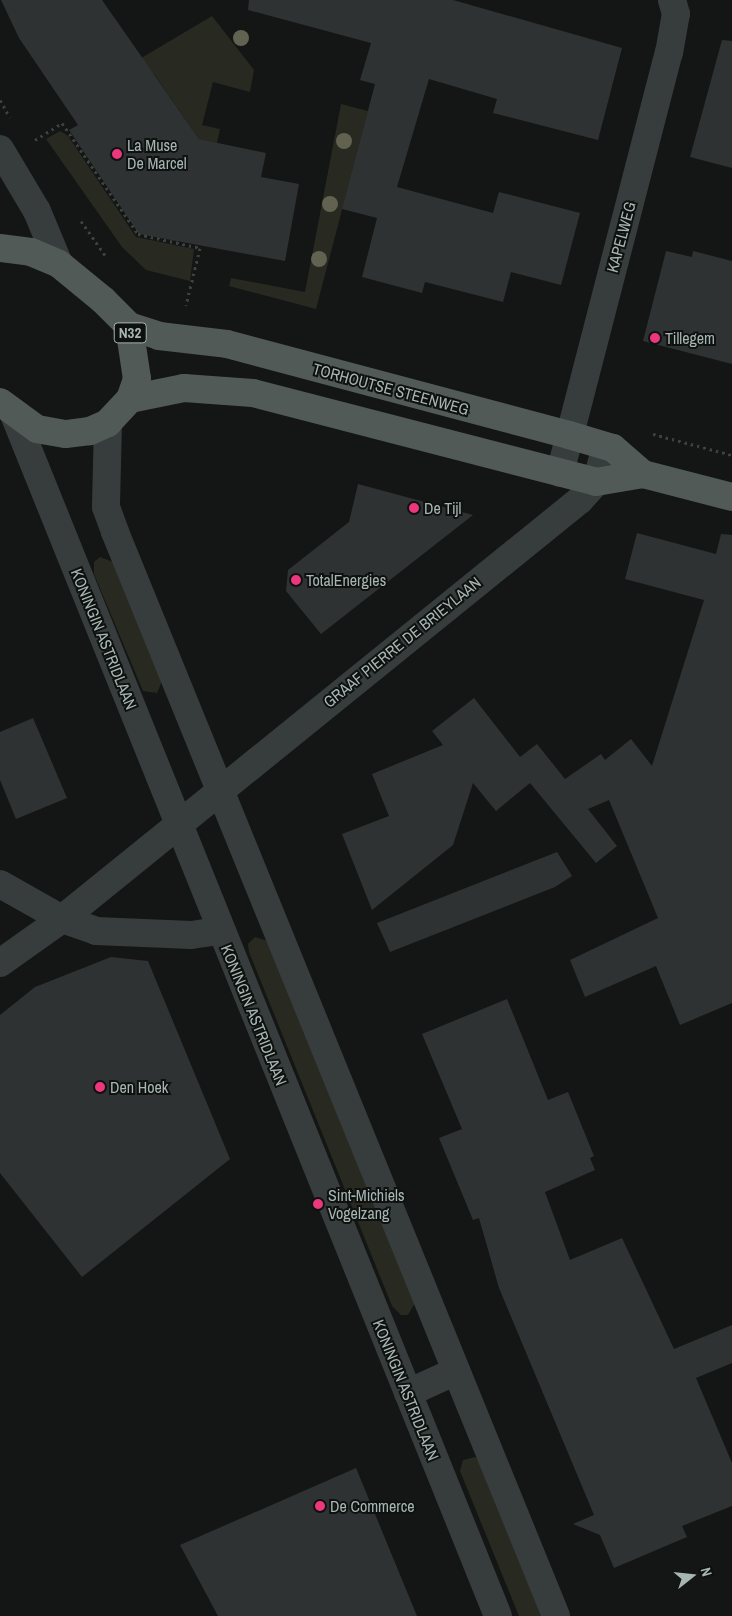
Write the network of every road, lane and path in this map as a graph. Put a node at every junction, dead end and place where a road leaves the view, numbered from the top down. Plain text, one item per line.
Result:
1 (672, 0) edge
2 (28, 145) dead end
3 (0, 148) edge
4 (0, 248) edge
5 (59, 264) junction
6 (185, 309) dead end
7 (129, 326) junction
8 (130, 399) junction
9 (6, 407) edge
10 (108, 423) junction
11 (569, 435) junction
12 (606, 446) junction
13 (560, 473) junction
14 (644, 474) junction
15 (596, 482) junction
16 (732, 497) edge
17 (219, 790) junction
18 (177, 824) junction
19 (0, 884) edge
20 (62, 919) junction
21 (220, 931) junction
22 (0, 963) edge
23 (456, 1371) junction
24 (408, 1393) junction
25 (498, 1616) edge
26 (556, 1616) edge

1 - 11 street, KAPELWEG
2 - 6 path
3 - 5 street
4 - 5 main road, N32
5 - 7 main road, N32
7 - 8 main road, N32
7 - 11 main road, TORHOUTSE STEENWEG / N32
8 - 10 main road, N32
8 - 13 main road, TORHOUTSE STEENWEG / N32
9 - 10 main road
9 - 18 street, KONINGIN ASTRIDLAAN
10 - 17 street
11 - 12 main road, TORHOUTSE STEENWEG / N32
11 - 13 street, KAPELWEG
12 - 14 main road, TORHOUTSE STEENWEG / N32
12 - 15 street
13 - 15 main road, TORHOUTSE STEENWEG / N32
14 - 15 main road, TORHOUTSE STEENWEG / N32
14 - 16 main road, TORHOUTSE STEENWEG / N32
15 - 17 street, GRAAF PIERRE DE BRIEYLAAN
17 - 18 street, GRAAF PIERRE DE BRIEYLAAN
17 - 23 street
18 - 20 street, GRAAF PIERRE DE BRIEYLAAN
18 - 21 street, KONINGIN ASTRIDLAAN
19 - 20 street
20 - 21 street
20 - 22 street
21 - 24 street, KONINGIN ASTRIDLAAN
23 - 24 street
23 - 26 street
24 - 25 street, KONINGIN ASTRIDLAAN

